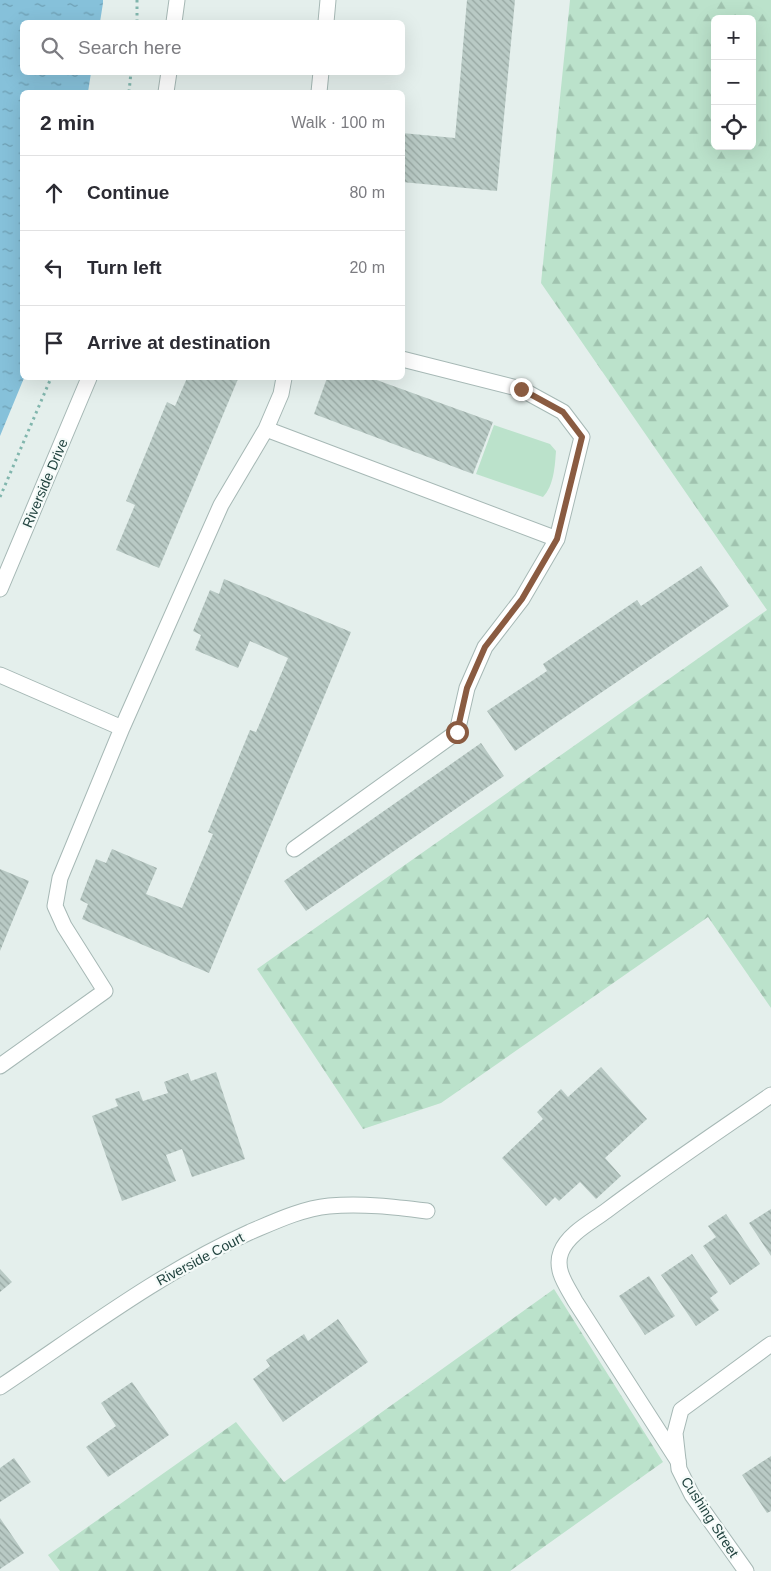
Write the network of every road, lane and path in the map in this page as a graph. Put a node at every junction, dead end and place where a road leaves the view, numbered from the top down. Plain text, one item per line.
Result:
1 (137, 0) edge
2 (177, 0) edge
3 (328, 0) edge
4 (137, 20) edge
5 (174, 20) edge
6 (326, 20) edge
7 (131, 75) edge
8 (169, 75) edge
9 (321, 75) edge
10 (129, 90) edge
11 (166, 90) edge
12 (319, 90) edge
13 (405, 361) edge
14 (50, 380) edge
15 (88, 380) edge
16 (284, 380) edge
17 (266, 429) junction
18 (0, 497) edge
19 (557, 539) junction
20 (0, 589) edge
21 (0, 675) edge
22 (122, 728) junction
23 (294, 849) dead end
24 (0, 1066) edge
25 (771, 1095) edge
26 (427, 1211) dead end
27 (771, 1344) edge
28 (0, 1387) edge
29 (678, 1461) junction
30 (746, 1571) edge

1 - 4 path
2 - 5 street
3 - 6 street
7 - 10 path
8 - 11 street
9 - 12 street
13 - 19 street
14 - 18 path
15 - 20 street, Riverside Drive
16 - 17 street
17 - 19 street
17 - 22 street
19 - 23 street
21 - 22 street
22 - 24 street
25 - 29 street
26 - 28 street, Riverside Court
27 - 29 street
29 - 30 street, Cushing Street

